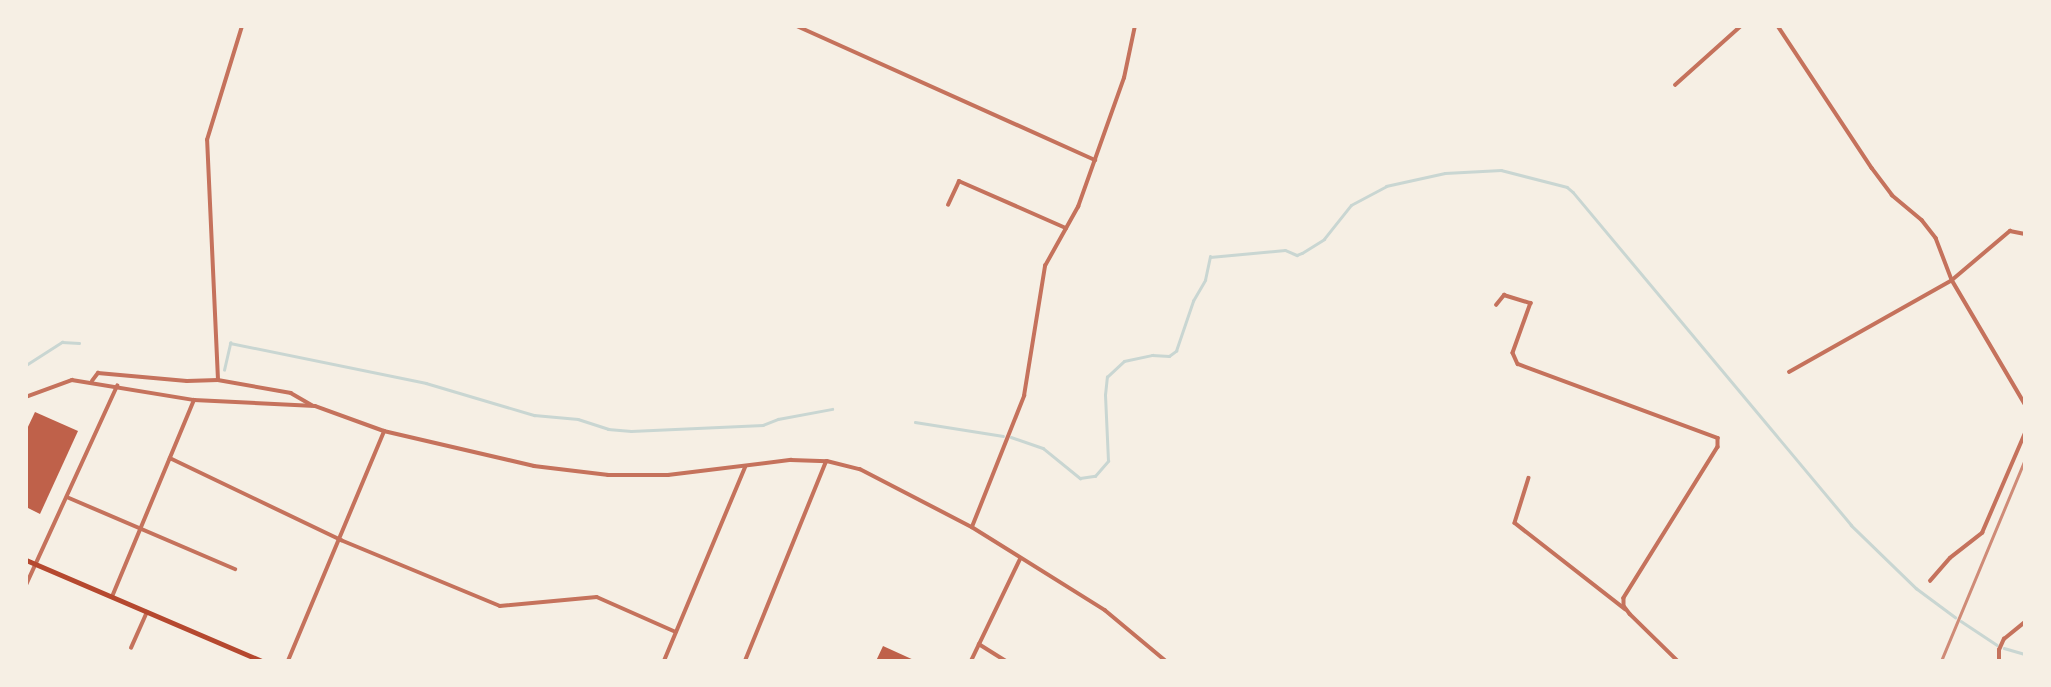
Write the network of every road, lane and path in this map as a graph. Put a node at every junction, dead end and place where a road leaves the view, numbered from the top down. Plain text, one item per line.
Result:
1 (242, 26) edge
2 (797, 26) edge
3 (1135, 26) edge
4 (1741, 26) edge
5 (1778, 26) edge
6 (1675, 85) dead end
7 (1095, 160) junction
8 (948, 205) dead end
9 (1066, 228) junction
10 (2025, 234) edge
11 (1952, 280) junction
12 (1496, 305) dead end
13 (1789, 372) dead end
14 (218, 380) junction
15 (92, 381) junction
16 (117, 386) junction
17 (26, 397) edge
18 (194, 400) junction
19 (2025, 404) edge
20 (315, 406) junction
21 (384, 431) junction
22 (2025, 433) edge
23 (170, 458) junction
24 (827, 461) junction
25 (746, 467) junction
26 (1529, 478) dead end
27 (66, 497) junction
28 (141, 527) junction
29 (972, 527) junction
30 (341, 540) junction
31 (1021, 558) junction
32 (26, 560) edge
33 (36, 564) junction
34 (235, 569) dead end
35 (1930, 581) dead end
36 (26, 585) edge
37 (113, 597) junction
38 (1627, 610) junction
39 (147, 612) junction
40 (2025, 622) edge
41 (676, 632) junction
42 (979, 644) junction
43 (131, 648) dead end
44 (262, 661) edge
45 (288, 661) edge
46 (664, 661) edge
47 (745, 661) edge
48 (971, 661) edge
49 (1006, 661) edge
50 (1166, 661) edge
51 (1678, 661) edge
52 (1999, 661) edge

1 - 14 street
2 - 7 street
3 - 7 street
4 - 6 street
5 - 11 street
7 - 9 street
8 - 9 street
9 - 29 street
10 - 11 street
11 - 13 street
11 - 19 street
12 - 38 street
14 - 15 street
14 - 20 street
15 - 16 street
15 - 17 street
16 - 18 street
16 - 27 street
18 - 20 street
18 - 23 street
20 - 21 street
21 - 25 street
21 - 30 street
22 - 35 street
23 - 28 street
23 - 30 street
24 - 25 street
24 - 29 street
24 - 47 street
25 - 41 street
26 - 38 street
27 - 28 street
27 - 33 street
28 - 34 street
28 - 37 street
29 - 31 street
30 - 41 street
30 - 45 street
31 - 42 street
31 - 50 street
32 - 33 main road
33 - 36 street
33 - 37 main road
37 - 39 main road
38 - 51 street
39 - 43 street
39 - 44 main road
40 - 52 street
41 - 46 street
42 - 48 street
42 - 49 street

